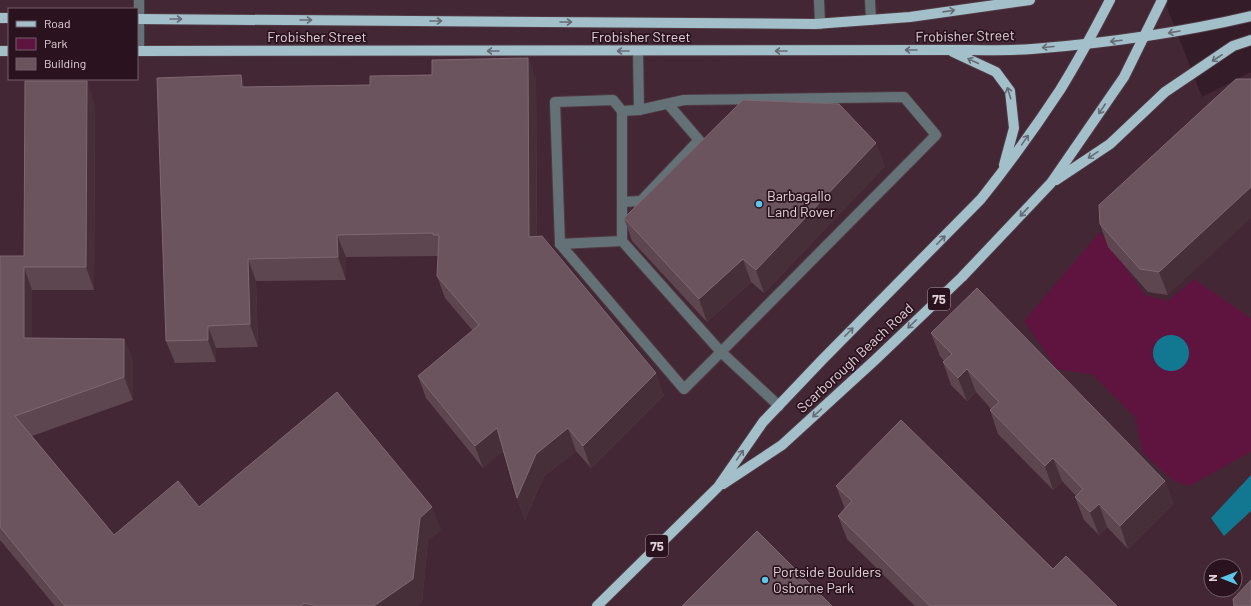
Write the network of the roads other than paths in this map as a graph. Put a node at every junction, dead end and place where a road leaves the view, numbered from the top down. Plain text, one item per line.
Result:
1 (140, 0) edge
2 (819, 0) edge
3 (870, 0) edge
4 (1030, 0) edge
5 (1110, 0) edge
6 (1162, 0) edge
7 (1251, 16) edge
8 (138, 19) edge
9 (871, 20) junction
10 (820, 24) junction
11 (1144, 37) junction
12 (1251, 40) edge
13 (1087, 44) junction
14 (950, 50) junction
15 (138, 51) edge
16 (638, 51) junction
17 (668, 104) junction
18 (639, 110) junction
19 (622, 111) junction
20 (1002, 172) junction
21 (1051, 183) junction
22 (622, 202) junction
23 (622, 241) junction
24 (560, 244) junction
25 (721, 352) junction
26 (779, 406) junction
27 (718, 487) junction
28 (597, 606) edge

1 - 8 street
2 - 10 street
3 - 9 street
9 -> 4 main road, Frobisher Street
5 - 13 main road, Scarborough Beach Road / 75
6 - 11 main road, Scarborough Beach Road / 75
7 -> 11 main road, Frobisher Street
8 -> 10 main road, Frobisher Street
8 - 15 street
9 - 10 main road, Frobisher Street
11 -> 13 main road, Frobisher Street
11 -> 21 main road, Scarborough Beach Road / 75
12 -> 21 main road
13 -> 14 main road, Frobisher Street
20 -> 13 main road, Scarborough Beach Road / 75
14 -> 16 main road, Frobisher Street
20 -> 14 main road
16 -> 15 main road, Frobisher Street
16 - 18 street
17 - 18 street
17 - 22 street
17 - 25 street
18 - 19 street
19 - 22 street
19 - 24 street
26 -> 20 main road, Scarborough Beach Road / 75
21 -> 27 main road, Scarborough Beach Road / 75
22 - 23 street
23 - 24 street
23 - 25 street
24 - 25 street
25 - 26 street
27 -> 26 main road, Scarborough Beach Road / 75
27 - 28 main road, Scarborough Beach Road / 75

